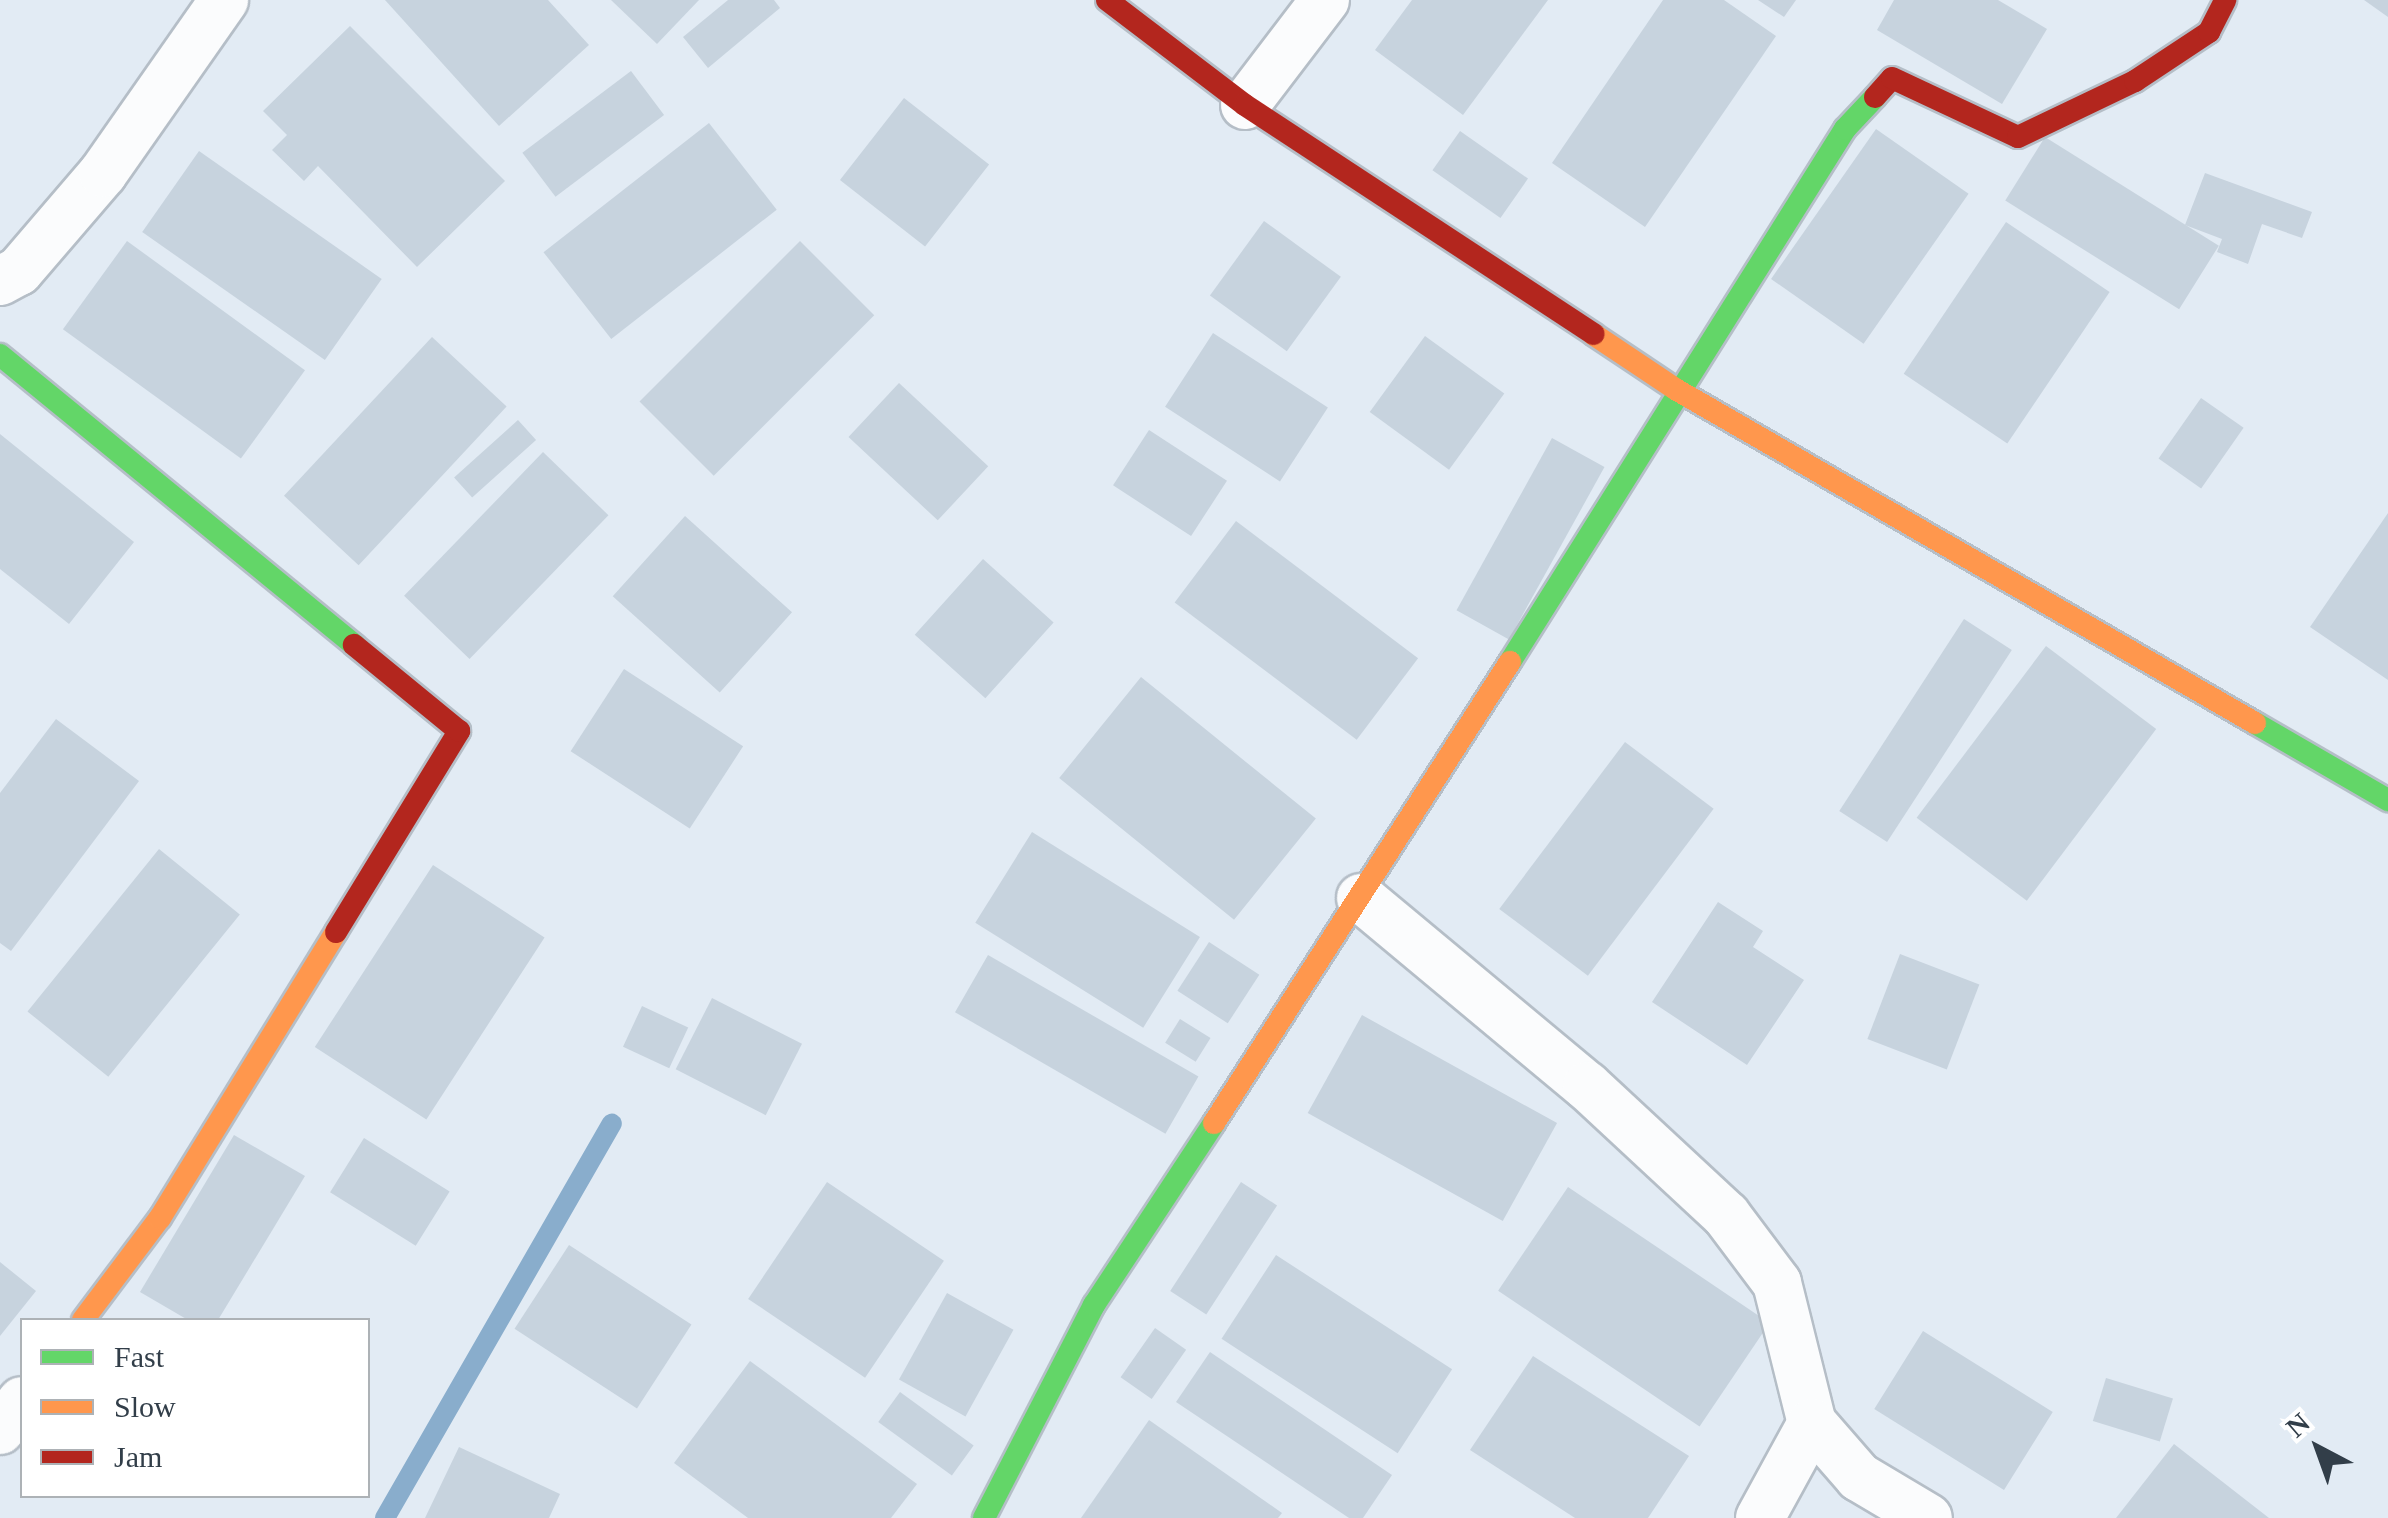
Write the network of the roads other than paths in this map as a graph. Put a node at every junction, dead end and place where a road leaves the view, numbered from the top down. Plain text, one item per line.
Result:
1 (224, 0) edge
2 (1107, 0) edge
3 (1325, 0) edge
4 (2224, 0) edge
5 (1245, 105) junction
6 (0, 281) edge
7 (0, 355) edge
8 (1678, 390) junction
9 (2388, 800) edge
10 (1360, 898) junction
11 (85, 1318) edge
12 (20, 1403) edge
13 (1812, 1423) junction
14 (0, 1430) edge
15 (984, 1518) edge
16 (1760, 1518) edge
17 (1928, 1518) edge

1 - 6 street
2 - 5 street
3 - 5 street
4 - 8 street
5 - 8 street
7 - 11 street
8 - 9 street
8 - 10 street
10 - 13 street
10 - 15 street
12 - 14 street
13 - 16 street
13 - 17 street

